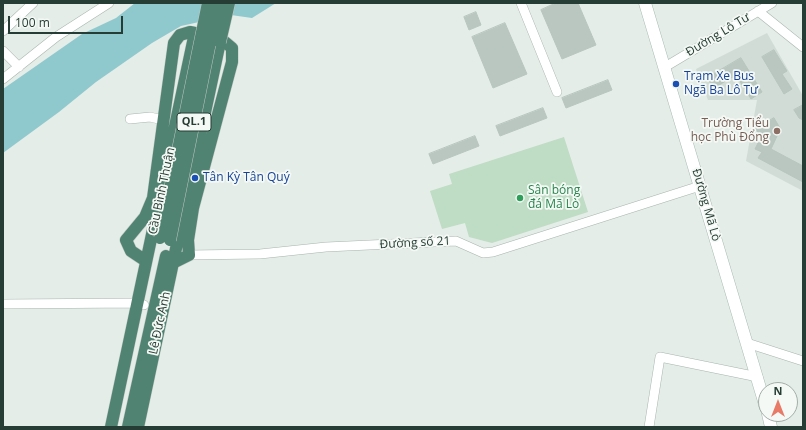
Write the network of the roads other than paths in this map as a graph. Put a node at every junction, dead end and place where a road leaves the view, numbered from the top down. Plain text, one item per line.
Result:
1 (33, 3) edge
2 (109, 3) edge
3 (201, 3) edge
4 (208, 3) edge
5 (218, 3) edge
6 (229, 3) edge
7 (521, 3) edge
8 (645, 3) edge
9 (772, 3) edge
10 (758, 11) junction
11 (3, 31) edge
12 (803, 47) edge
13 (3, 51) edge
14 (19, 66) junction
15 (665, 67) junction
16 (3, 79) edge
17 (557, 92) dead end
18 (130, 119) dead end
19 (163, 120) junction
20 (700, 186) junction
21 (182, 218) joint
22 (165, 239) junction
23 (189, 255) junction
24 (146, 261) junction
25 (169, 263) junction
26 (3, 304) edge
27 (141, 304) junction
28 (747, 343) junction
29 (803, 361) edge
30 (758, 377) junction
31 (759, 382) edge
32 (111, 427) edge
33 (119, 427) edge
34 (128, 427) edge
35 (138, 427) edge
36 (649, 427) edge

1 - 11 street
2 - 14 street
3 - 24 highway, Cầu Bình Thuận / QL.1
4 - 22 highway, Cầu Bình Thuận / QL.1, bridge
5 - 22 highway, Cầu Bình Thuận / QL.1, bridge
6 - 21 highway, Cầu Bình Thuận / QL.1, bridge
7 - 17 street
8 - 15 main road, Đường Mã Lò
9 - 10 street, Đường Lô Tư
10 - 12 street
10 - 15 street, Đường Lô Tư
13 - 14 street
14 - 16 street
15 - 20 main road, Đường Mã Lò
18 - 19 street
19 - 23 highway
19 - 24 highway
20 - 23 street, Đường số 21
20 - 28 main road, Đường Mã Lò
21 - 25 highway, Lê Đức Anh / QL.1
22 - 25 highway, Lê Đức Anh / QL.1
22 - 27 highway, Lê Đức Anh / QL.1
23 - 25 highway
24 - 27 highway, Lê Đức Anh / QL.1
25 - 34 highway, Lê Đức Anh / QL.1
25 - 35 highway, Lê Đức Anh / QL.1
26 - 27 street
27 - 32 highway, Lê Đức Anh / QL.1
27 - 33 highway, Lê Đức Anh / QL.1
28 - 29 street
28 - 30 main road, Đường Mã Lò
30 - 31 main road, Đường Mã Lò
30 - 36 street

